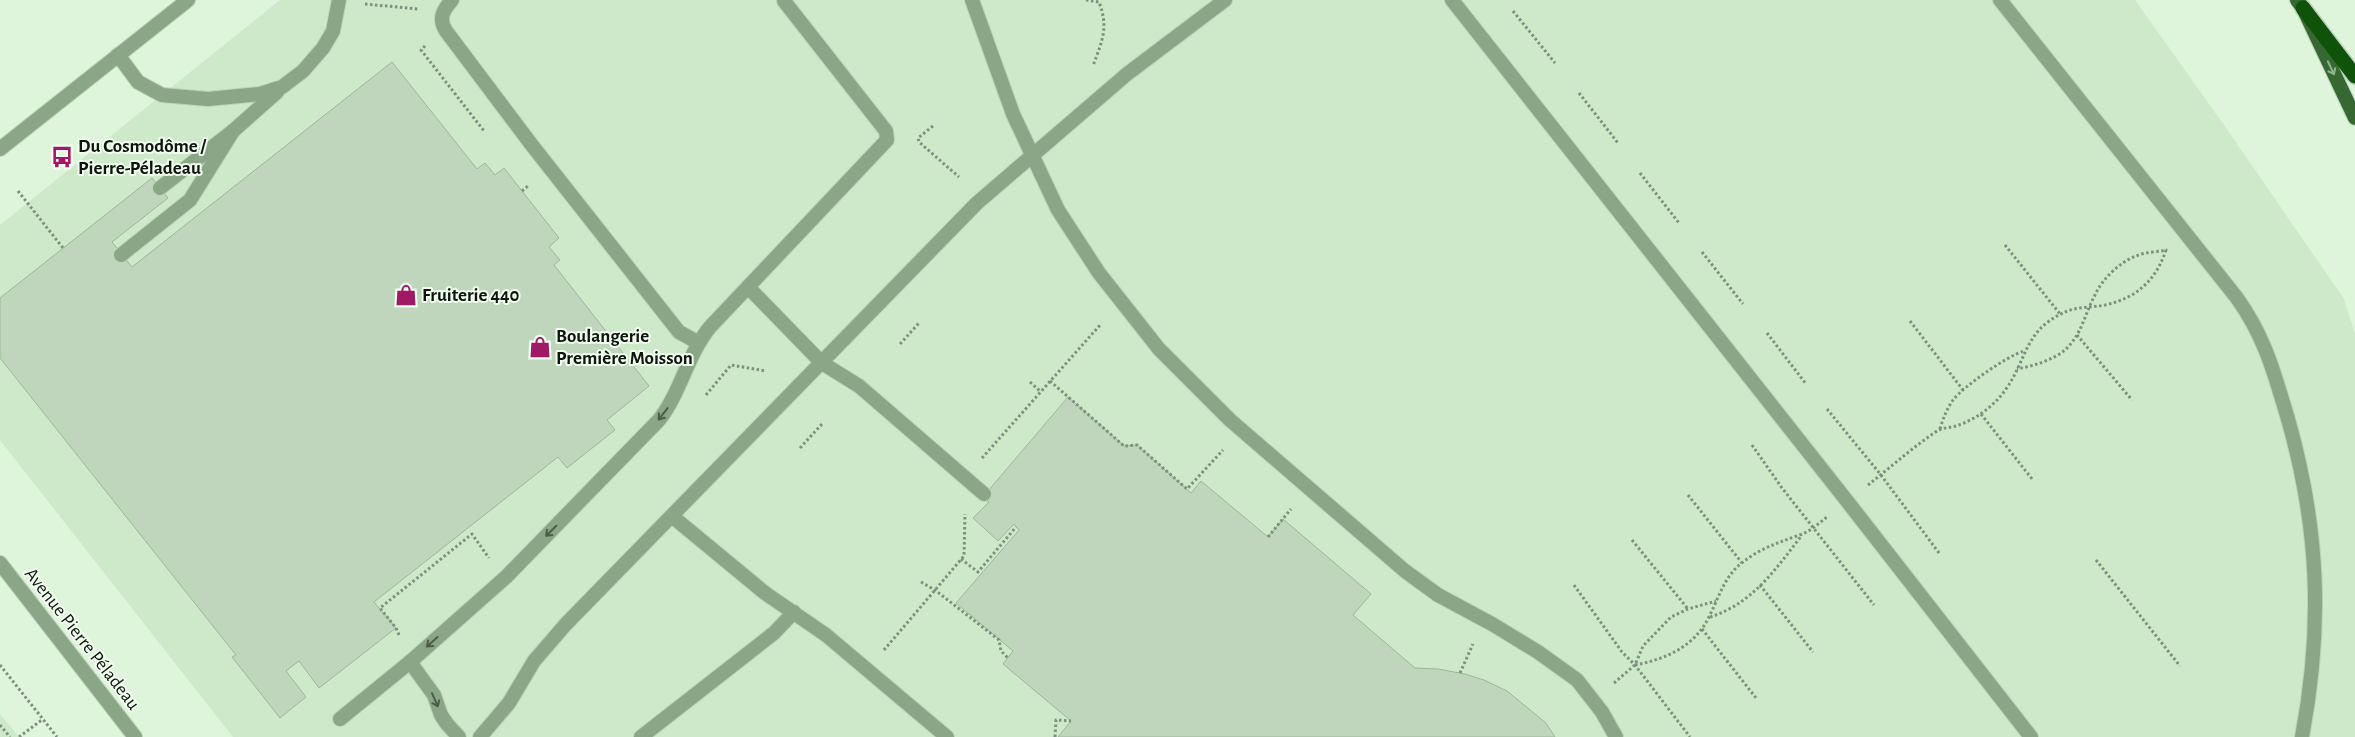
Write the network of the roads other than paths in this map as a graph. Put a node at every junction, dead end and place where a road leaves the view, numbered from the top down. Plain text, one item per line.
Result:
1 (188, 0) edge
2 (339, 0) edge
3 (452, 0) edge
4 (784, 0) edge
5 (972, 0) edge
6 (1225, 0) edge
7 (1452, 0) edge
8 (2000, 0) edge
9 (2300, 4) edge
10 (118, 55) junction
11 (2355, 76) edge
12 (282, 87) junction
13 (2355, 118) edge
14 (233, 131) junction
15 (0, 149) edge
16 (1032, 155) junction
17 (160, 188) dead end
18 (122, 255) dead end
19 (748, 287) junction
20 (699, 343) junction
21 (822, 363) junction
22 (984, 494) dead end
23 (673, 517) junction
24 (0, 563) edge
25 (794, 612) junction
26 (410, 662) junction
27 (340, 719) dead end
28 (135, 737) edge
29 (459, 737) edge
30 (480, 737) edge
31 (641, 737) edge
32 (947, 737) edge
33 (1616, 737) edge
34 (2030, 737) edge
35 (2302, 737) edge

1 - 10 street
2 - 12 street
3 - 20 street
4 - 19 street
5 - 16 street
6 - 16 street
7 - 34 street
8 - 35 street
9 - 11 highway
9 -> 13 main road
10 - 12 street
10 - 15 street
12 - 14 street
14 - 17 street
14 - 18 street
16 - 21 street
16 - 33 street
19 - 20 street
19 - 21 street
20 -> 26 street
21 - 22 street
21 - 23 street
23 - 25 street
23 - 30 street
24 - 28 street, Avenue Pierre Péladeau
25 - 31 street
25 - 32 street
26 - 27 street
26 -> 29 street

